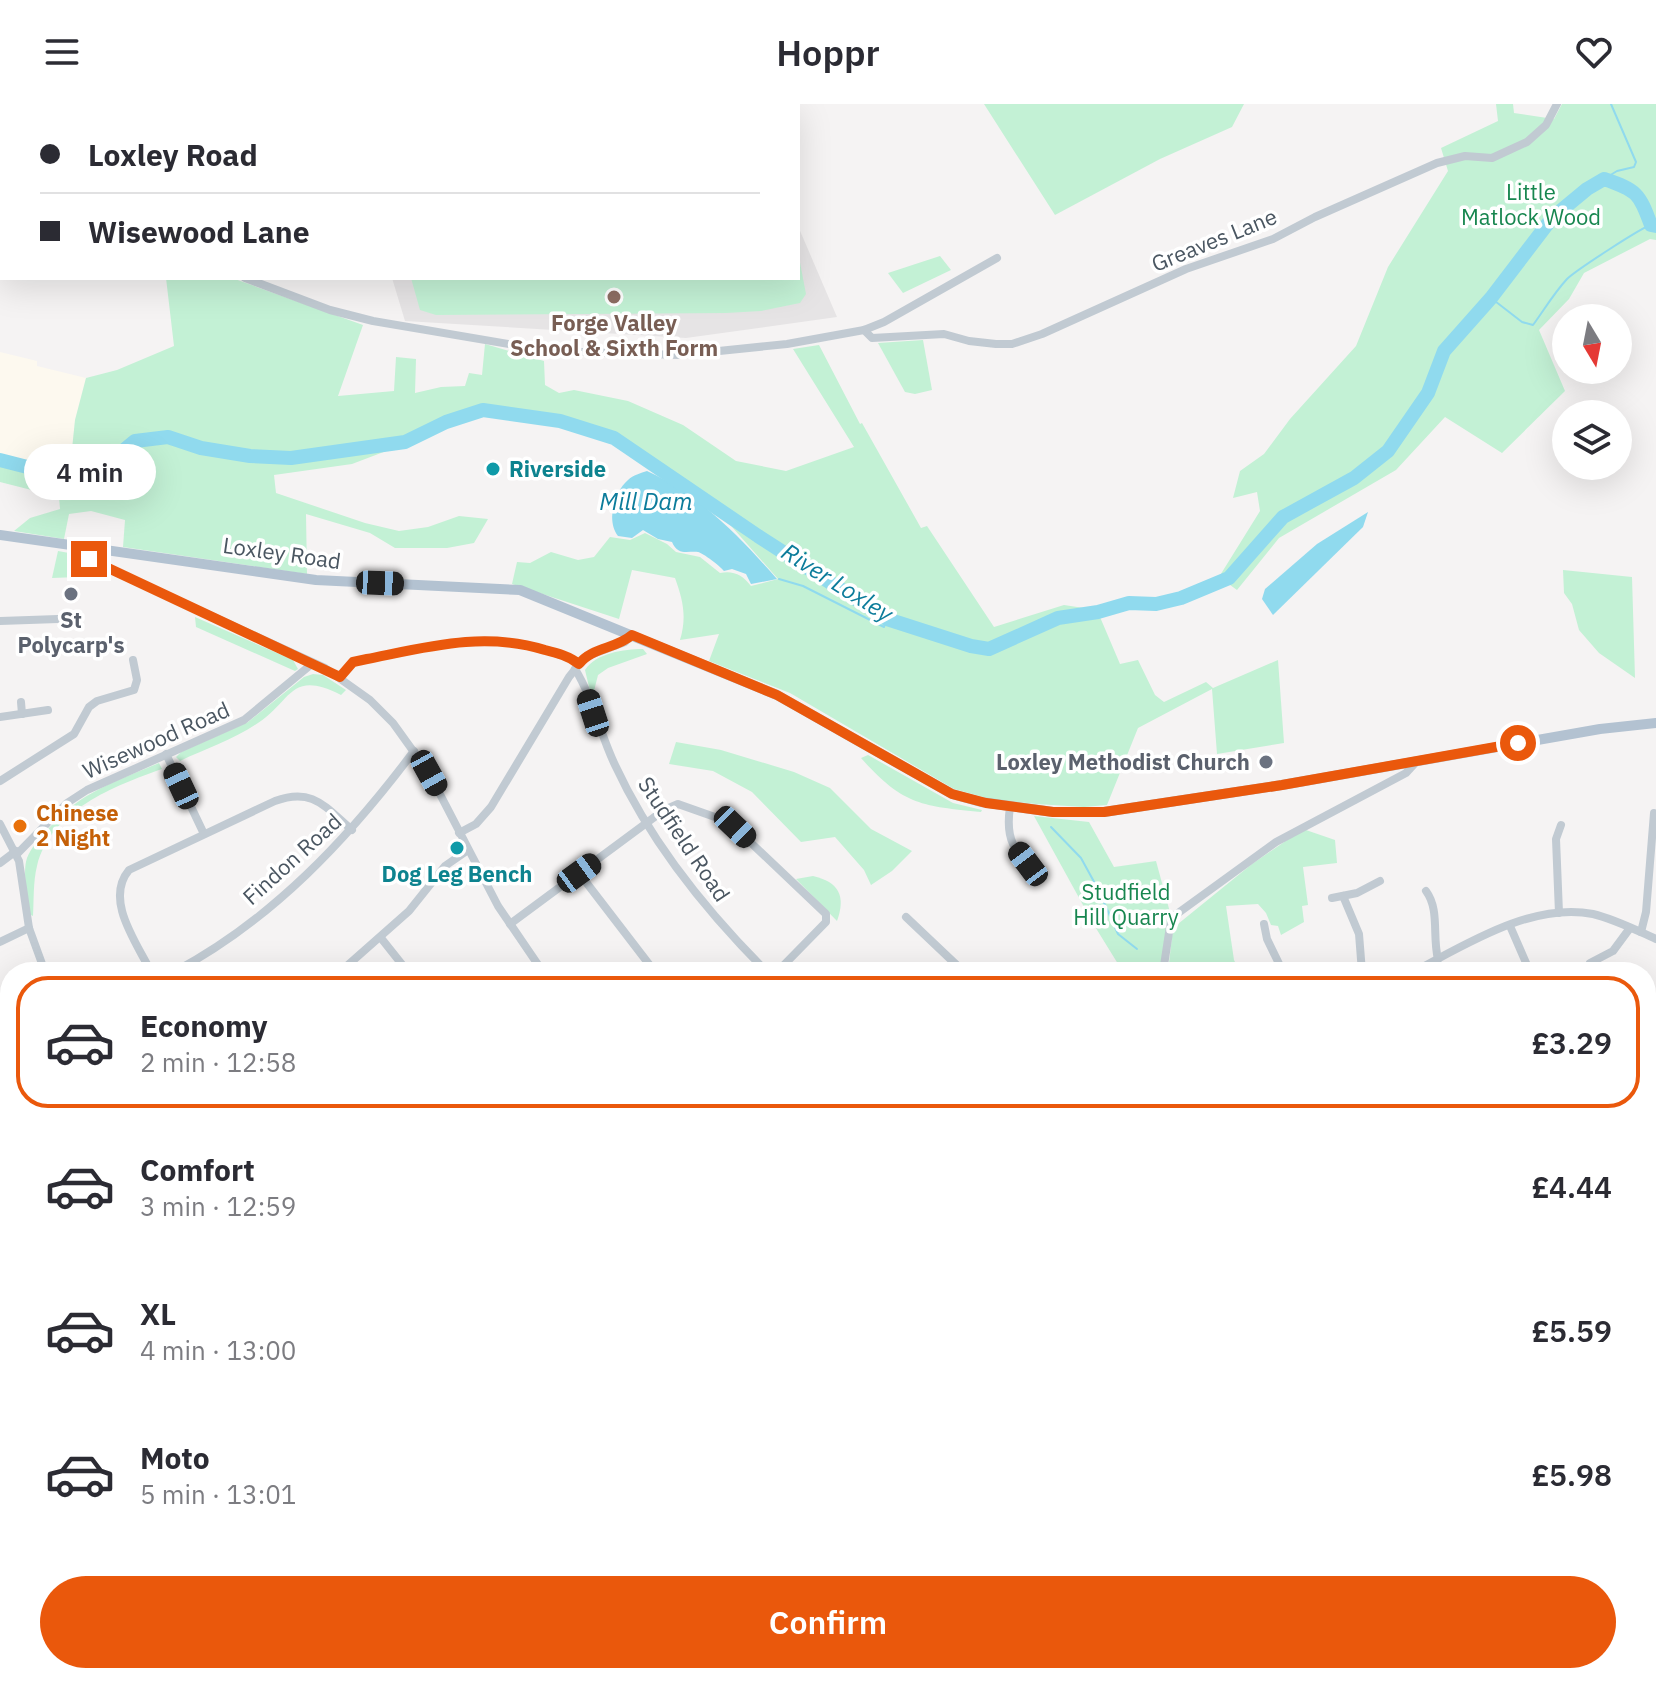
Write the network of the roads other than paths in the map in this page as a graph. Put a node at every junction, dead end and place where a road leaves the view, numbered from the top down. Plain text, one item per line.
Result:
1 (1557, 104) edge
2 (997, 258) dead end
3 (250, 280) edge
4 (864, 330) junction
5 (0, 535) edge
6 (84, 547) junction
7 (58, 619) dead end
8 (0, 621) edge
9 (632, 635) junction
10 (133, 660) dead end
11 (313, 663) junction
12 (577, 666) junction
13 (340, 677) junction
14 (21, 702) dead end
15 (48, 710) dead end
16 (22, 714) junction
17 (0, 717) edge
18 (1656, 723) edge
19 (414, 751) junction
20 (166, 754) junction
21 (1417, 761) junction
22 (0, 781) edge
23 (1010, 807) junction
24 (1654, 813) dead end
25 (647, 823) junction
26 (0, 824) edge
27 (1655, 824) edge
28 (1561, 825) dead end
29 (352, 830) junction
30 (459, 833) junction
31 (204, 834) junction
32 (468, 850) junction
33 (16, 853) junction
34 (0, 863) edge
35 (579, 873) junction
36 (1039, 873) dead end
37 (1380, 881) dead end
38 (1426, 891) dead end
39 (1343, 896) junction
40 (1332, 898) dead end
41 (1559, 913) junction
42 (906, 917) dead end
43 (510, 924) junction
44 (1510, 926) junction
45 (29, 928) junction
46 (1630, 928) junction
47 (1276, 931) dead end
48 (1641, 932) junction
49 (381, 938) junction
50 (1656, 939) edge
51 (0, 942) edge
52 (1438, 959) junction
53 (41, 962) edge
54 (146, 962) edge
55 (190, 962) edge
56 (352, 962) edge
57 (400, 962) edge
58 (536, 962) edge
59 (647, 962) edge
60 (758, 962) edge
61 (787, 962) edge
62 (953, 962) edge
63 (1165, 962) edge
64 (1279, 962) edge
65 (1361, 962) edge
66 (1432, 962) edge
67 (1526, 962) edge
68 (1592, 962) edge

1 - 4 street, Greaves Lane
2 - 4 street
3 - 4 street
5 - 6 main road, Loxley Road
6 - 9 main road, Loxley Road
6 - 11 street
7 - 8 street
9 - 12 street
9 - 23 main road, Loxley Road
10 - 22 street
11 - 13 street
11 - 20 street, Wisewood Road
12 - 13 street
12 - 25 street, Studfield Road
12 - 30 street
13 - 19 street
14 - 16 street
15 - 16 street
16 - 17 street
18 - 21 main road, Loxley Road
19 - 29 street, Findon Road
19 - 30 street
20 - 31 street
20 - 33 street, Wisewood Road
21 - 23 main road, Loxley Road
21 - 63 street
23 - 36 street
24 - 27 street
25 - 35 street
25 - 60 street, Studfield Road
25 - 61 street
26 - 33 street
27 - 48 street
28 - 41 street
29 - 31 street
29 - 55 street, Findon Road
30 - 32 street
31 - 54 street
32 - 43 street
32 - 49 street
33 - 34 street, Wisewood Road
33 - 45 street
35 - 43 street
35 - 59 street
37 - 39 street
38 - 52 street
39 - 40 street
39 - 65 street
41 - 44 street
41 - 46 street
42 - 62 street
43 - 58 street
44 - 52 street
44 - 67 street
45 - 51 street
45 - 53 street
46 - 48 street
46 - 68 street
47 - 64 street
48 - 50 street
49 - 56 street
49 - 57 street
52 - 66 street

